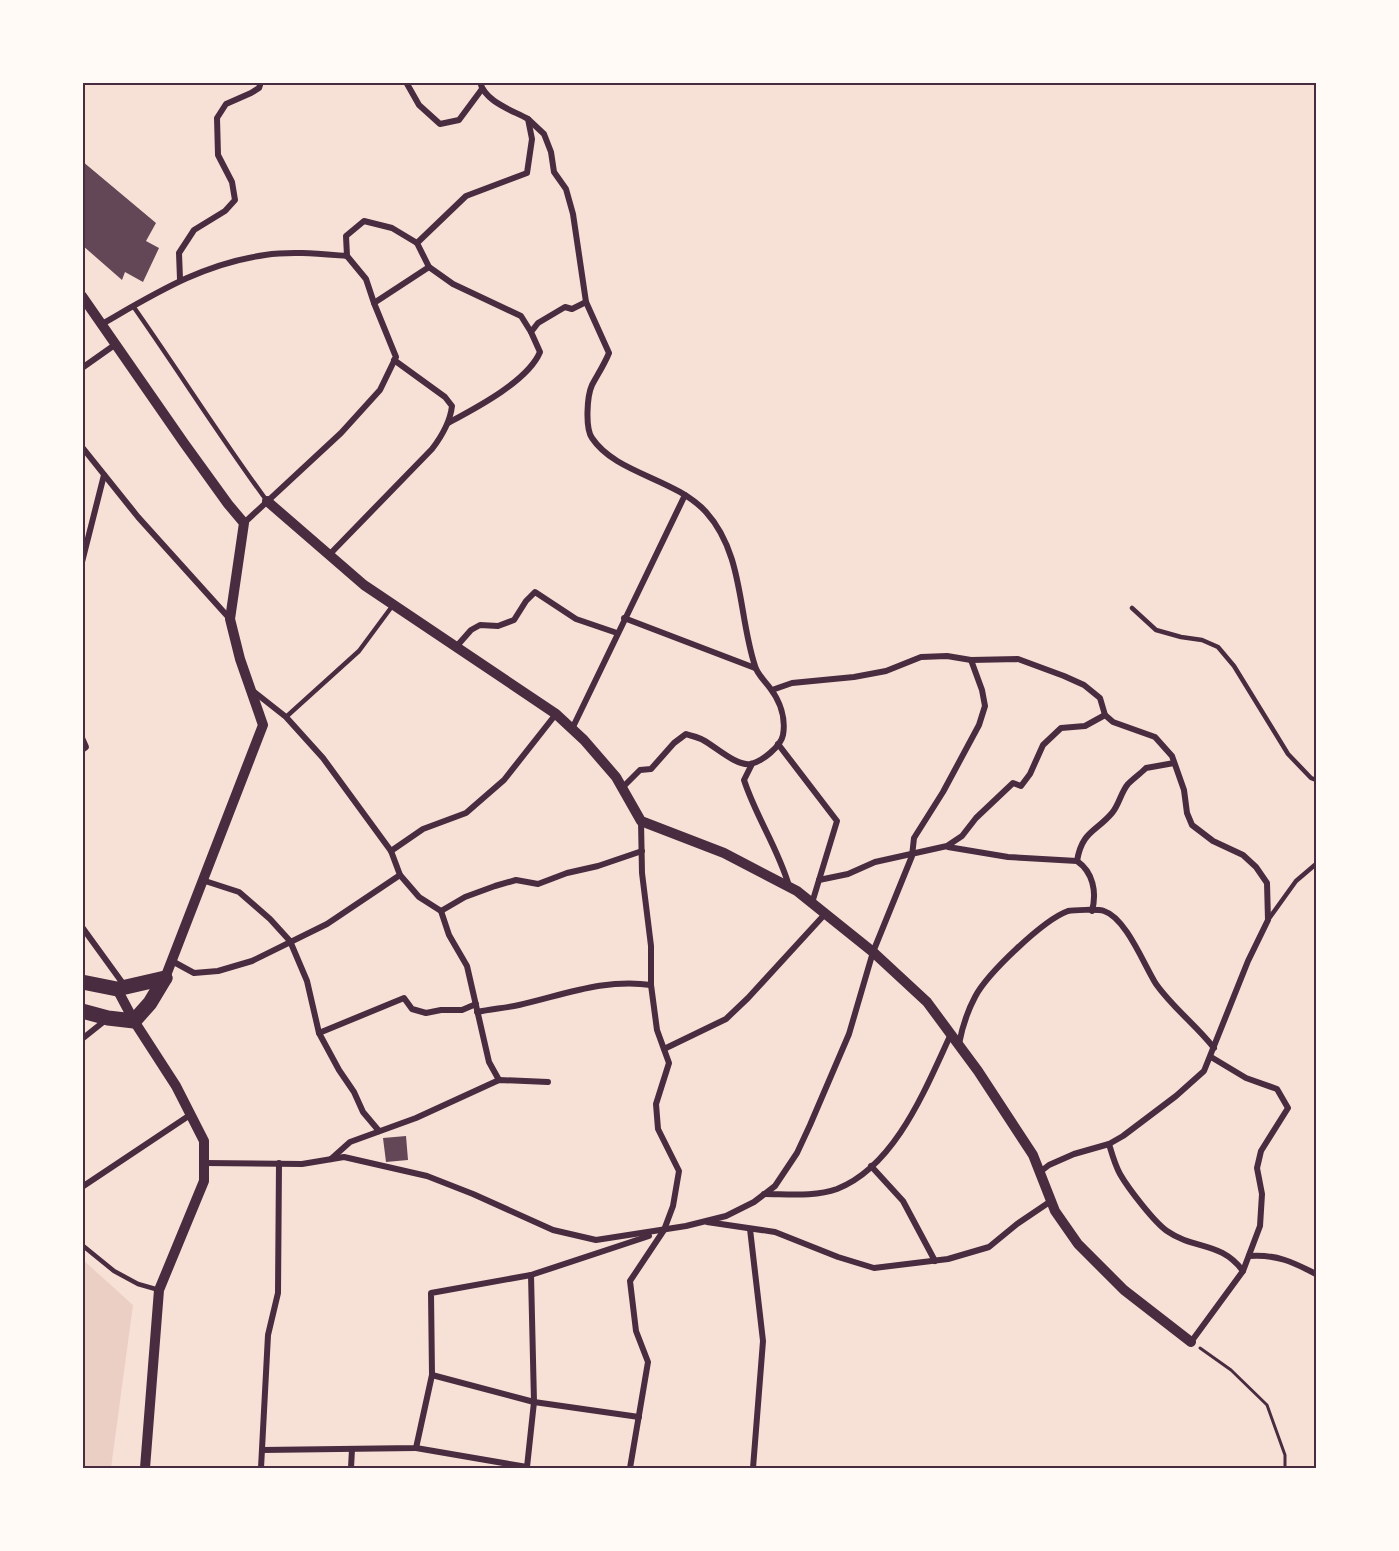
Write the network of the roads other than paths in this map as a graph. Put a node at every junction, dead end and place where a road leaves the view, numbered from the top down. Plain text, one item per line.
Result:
1 (261, 82) edge
2 (406, 82) edge
3 (481, 86) edge
4 (528, 119) junction
5 (417, 243) junction
6 (347, 256) junction
7 (429, 267) junction
8 (180, 279) junction
9 (82, 296) edge
10 (586, 302) junction
11 (374, 303) junction
12 (133, 306) junction
13 (102, 324) junction
14 (531, 332) junction
15 (116, 344) junction
16 (394, 360) junction
17 (82, 368) edge
18 (448, 423) junction
19 (82, 447) edge
20 (104, 475) junction
21 (685, 495) junction
22 (267, 501) junction
23 (244, 523) junction
24 (329, 555) junction
25 (82, 562) edge
26 (393, 605) junction
27 (1132, 608) dead end
28 (624, 618) junction
29 (230, 619) junction
30 (617, 633) junction
31 (456, 648) junction
32 (971, 660) junction
33 (755, 668) junction
34 (251, 689) junction
35 (772, 690) junction
36 (556, 714) junction
37 (1105, 715) junction
38 (285, 717) junction
39 (572, 729) junction
40 (82, 738) edge
41 (778, 744) junction
42 (82, 750) edge
43 (1174, 763) junction
44 (752, 764) junction
45 (1317, 780) edge
46 (622, 788) junction
47 (641, 821) junction
48 (947, 846) junction
49 (391, 851) junction
50 (642, 851) junction
51 (912, 856) junction
52 (1077, 861) junction
53 (1317, 864) edge
54 (400, 874) junction
55 (202, 880) junction
56 (819, 880) junction
57 (789, 886) junction
58 (812, 903) junction
59 (441, 911) junction
60 (1092, 911) junction
61 (825, 914) junction
62 (1268, 920) junction
63 (82, 927) edge
64 (290, 941) junction
65 (873, 952) junction
66 (172, 962) junction
67 (165, 978) junction
68 (82, 982) edge
69 (651, 985) junction
70 (121, 988) junction
71 (476, 1004) junction
72 (82, 1011) edge
73 (477, 1012) junction
74 (108, 1018) junction
75 (134, 1021) junction
76 (320, 1033) junction
77 (951, 1034) junction
78 (82, 1039) edge
79 (959, 1045) junction
80 (1214, 1048) junction
81 (664, 1049) junction
82 (1211, 1057) junction
83 (499, 1080) junction
84 (548, 1082) dead end
85 (190, 1115) junction
86 (379, 1131) junction
87 (1109, 1144) junction
88 (331, 1159) junction
89 (204, 1163) junction
90 (279, 1163) junction
91 (871, 1166) junction
92 (1040, 1172) junction
93 (82, 1187) edge
94 (764, 1194) junction
95 (1051, 1201) junction
96 (704, 1222) junction
97 (750, 1229) junction
98 (664, 1230) junction
99 (82, 1245) edge
100 (1249, 1256) junction
101 (935, 1261) junction
102 (1243, 1271) junction
103 (1317, 1274) edge
104 (531, 1275) junction
105 (159, 1290) junction
106 (1191, 1342) joint
107 (432, 1375) junction
108 (534, 1402) junction
109 (639, 1417) junction
110 (416, 1448) junction
111 (352, 1449) junction
112 (262, 1450) junction
113 (145, 1468) edge
114 (261, 1468) edge
115 (351, 1468) edge
116 (630, 1468) edge
117 (753, 1468) edge

1 - 8 street
2 - 3 street
3 - 4 street
4 - 5 street
4 - 10 street
5 - 6 street
5 - 7 street
6 - 8 street
6 - 11 street
7 - 11 street
7 - 14 street
8 - 12 street
9 - 13 street
10 - 14 street
10 - 21 street
11 - 16 street
12 - 13 street
12 - 22 lane
13 - 15 street
14 - 18 street
15 - 17 street
15 - 23 street
16 - 18 street
16 - 22 street
18 - 24 street
19 - 20 street
20 - 25 street
20 - 29 street
21 - 28 street
21 - 33 street
22 - 23 street
22 - 24 street
23 - 29 street
24 - 26 street
26 - 31 street
26 - 38 lane
27 - 45 lane
28 - 30 street
28 - 33 street
29 - 34 street
30 - 31 street
30 - 39 street
31 - 36 street
32 - 35 street
32 - 37 street
32 - 51 street
33 - 35 street
34 - 38 street
34 - 55 street
35 - 41 street
36 - 39 street
36 - 49 street
37 - 43 street
37 - 48 street
38 - 49 street
39 - 46 street
40 - 42 street
41 - 44 street
41 - 56 street
43 - 52 street
43 - 62 street
44 - 46 street
44 - 57 street
46 - 47 street
47 - 50 street
47 - 57 street
48 - 51 street
48 - 52 street
49 - 54 street
50 - 59 street
50 - 69 street
51 - 56 street
51 - 65 street
52 - 60 street
53 - 62 lane
54 - 59 street
54 - 64 street
55 - 64 street
55 - 66 street
56 - 58 street
57 - 58 street
58 - 61 street
59 - 71 street
60 - 79 street
60 - 80 street
61 - 65 street
61 - 81 street
62 - 80 street
63 - 70 street
64 - 66 street
64 - 76 street
65 - 77 street
65 - 94 street
66 - 67 street
67 - 70 main road
67 - 75 main road
68 - 70 main road
69 - 73 street
69 - 81 street
70 - 75 street
71 - 73 street
71 - 76 street
72 - 74 main road
73 - 83 street
74 - 75 main road
74 - 78 street
75 - 85 street
76 - 86 street
77 - 79 street
77 - 91 street
79 - 92 street
80 - 82 street
81 - 98 street
82 - 87 street
82 - 100 street
83 - 84 street
83 - 86 street
85 - 89 street
85 - 93 street
86 - 88 street
87 - 92 street
87 - 102 street
88 - 90 street
88 - 98 street
89 - 90 street
89 - 105 street
90 - 112 street
91 - 94 street
91 - 101 street
92 - 95 street
94 - 96 street
95 - 101 street
95 - 106 street
96 - 97 street
96 - 98 street
97 - 101 street
97 - 117 street
98 - 104 street
98 - 109 street
99 - 105 lane
100 - 102 street
100 - 103 street
102 - 106 street
104 - 107 street
104 - 108 street
105 - 113 street
107 - 108 street
107 - 110 street
108 - 109 street
108 - 110 street
109 - 116 street
110 - 111 street
111 - 112 street
111 - 115 street
112 - 114 street

